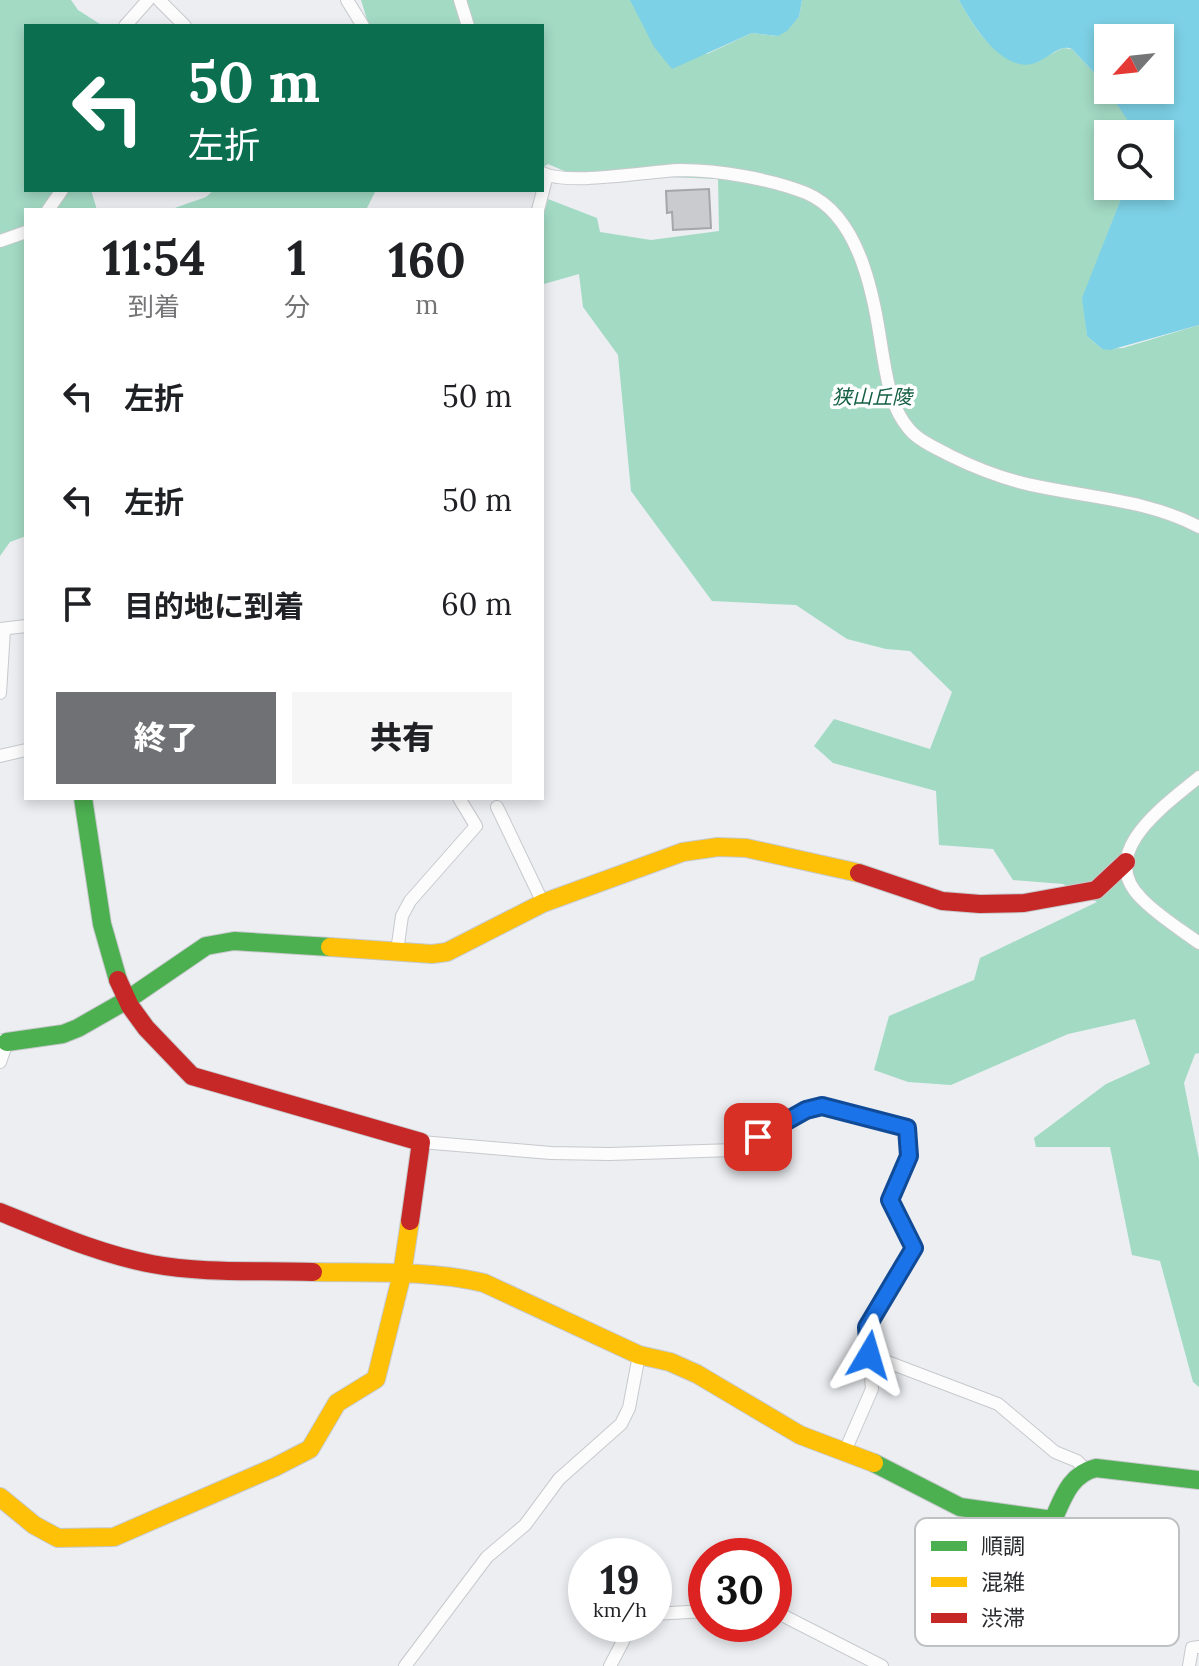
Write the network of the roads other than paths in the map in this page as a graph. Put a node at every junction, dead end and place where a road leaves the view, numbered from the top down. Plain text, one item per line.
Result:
1 (148, 0) edge
2 (159, 0) edge
3 (347, 0) edge
4 (460, 0) edge
5 (127, 24) edge
6 (183, 24) edge
7 (362, 24) edge
8 (467, 24) edge
9 (544, 174) edge
10 (24, 233) edge
11 (0, 241) edge
12 (1199, 527) edge
13 (24, 626) edge
14 (2, 630) edge
15 (0, 693) edge
16 (24, 750) edge
17 (0, 756) edge
18 (1199, 777) edge
19 (83, 800) edge
20 (460, 800) edge
21 (497, 807) dead end
22 (1126, 862) junction
23 (543, 903) junction
24 (1199, 943) edge
25 (397, 951) junction
26 (127, 1000) junction
27 (4, 1041) edge
28 (0, 1062) edge
29 (421, 1142) junction
30 (0, 1212) edge
31 (402, 1274) junction
32 (639, 1355) junction
33 (869, 1355) junction
34 (845, 1451) junction
35 (1085, 1469) junction
36 (1199, 1480) edge
37 (0, 1497) edge
38 (1039, 1518) edge
39 (1054, 1518) edge
40 (792, 1620) edge
41 (623, 1642) edge
42 (1199, 1647) edge
43 (405, 1666) edge
44 (610, 1666) edge
45 (882, 1666) edge
46 (1189, 1666) edge

1 - 5 street
2 - 6 street
3 - 7 street
4 - 8 street
9 - 12 street
10 - 11 street
13 - 14 street
14 - 15 street
16 - 17 street
18 - 22 street
19 - 26 street
20 - 25 street
21 - 23 street
22 - 23 street
22 - 24 street
23 - 25 street
25 - 26 street
26 - 27 street
26 - 29 street
27 - 28 street
29 - 31 street
29 - 33 street
30 - 31 street
31 - 32 street
31 - 37 street
32 - 34 street
32 - 43 street
33 - 34 street
33 - 35 street
34 - 38 street
35 - 36 street
35 - 39 street
40 - 45 street
41 - 44 street
42 - 46 street

